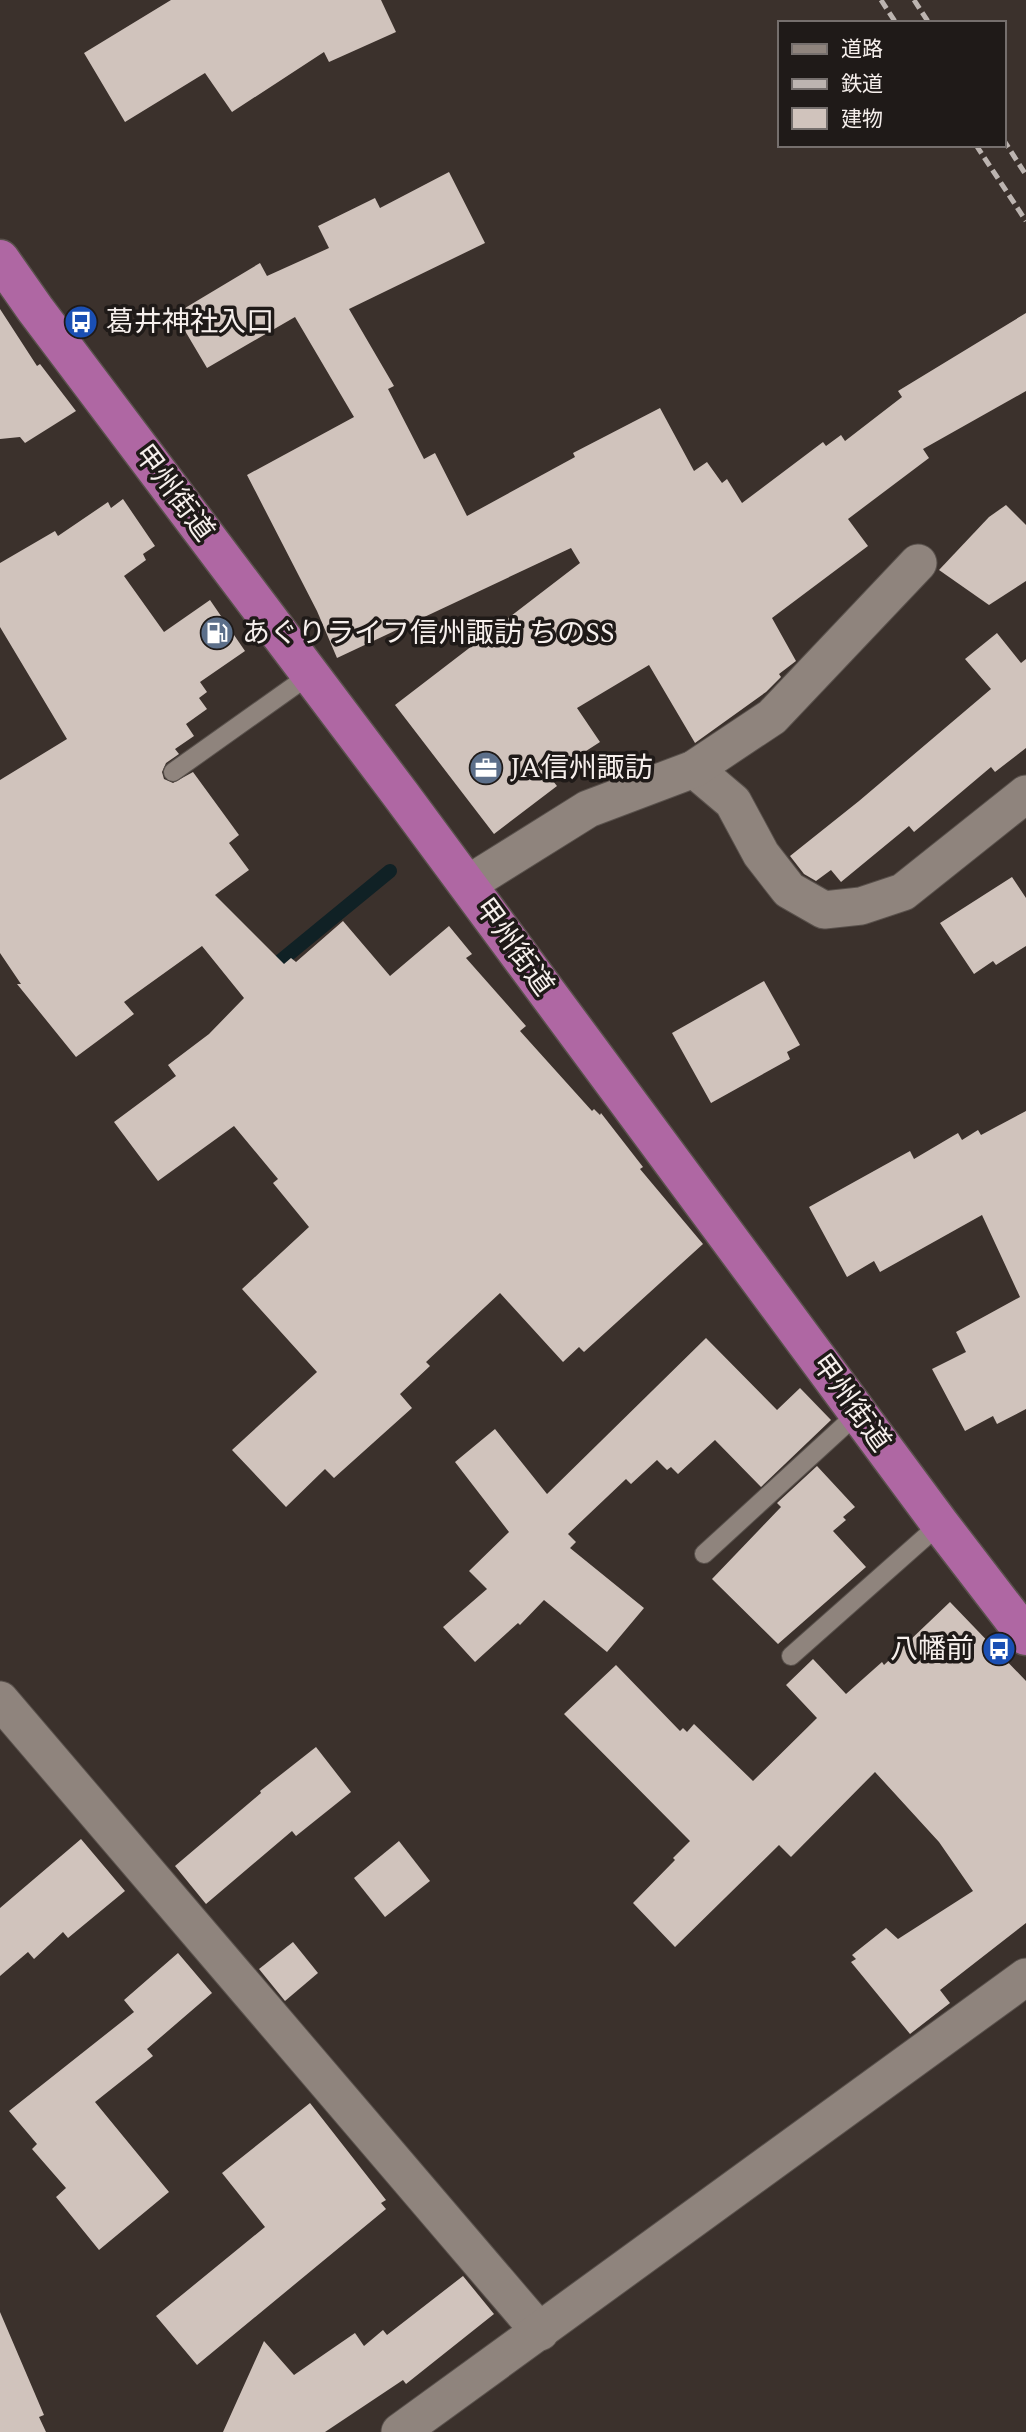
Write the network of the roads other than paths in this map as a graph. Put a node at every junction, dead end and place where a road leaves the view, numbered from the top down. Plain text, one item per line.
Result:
1 (0, 259) edge
2 (918, 564) dead end
3 (311, 674) junction
4 (694, 769) junction
5 (173, 772) dead end
6 (1026, 794) edge
7 (468, 884) junction
8 (858, 1413) junction
9 (940, 1524) junction
10 (704, 1554) dead end
11 (1026, 1636) edge
12 (791, 1656) dead end
13 (0, 1700) edge
14 (1026, 1977) edge
15 (540, 2332) junction
16 (400, 2432) edge

1 - 3 highway, 甲州街道
2 - 4 street
3 - 5 lane
3 - 7 highway, 甲州街道
4 - 6 street
4 - 7 street
7 - 8 highway, 甲州街道
8 - 9 highway, 甲州街道
8 - 10 lane
9 - 11 highway, 甲州街道
9 - 12 lane
13 - 15 street
14 - 15 street
15 - 16 street

